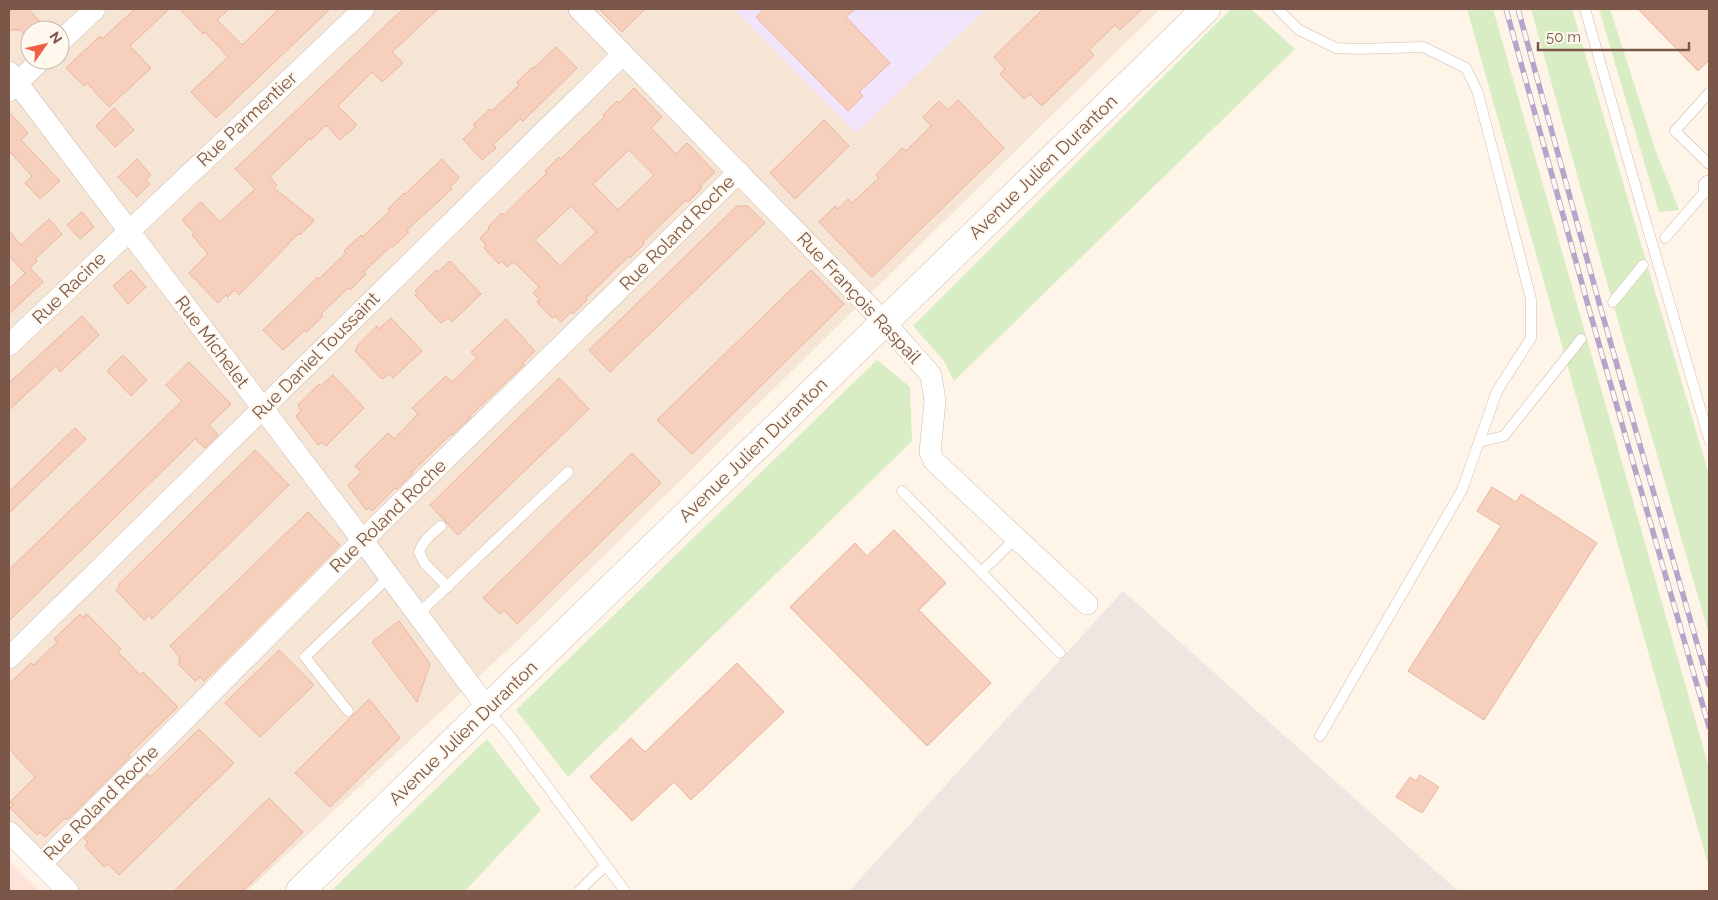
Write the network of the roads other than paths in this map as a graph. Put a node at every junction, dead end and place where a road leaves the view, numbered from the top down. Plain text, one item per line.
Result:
1 (95, 9) edge
2 (364, 9) edge
3 (579, 9) edge
4 (1206, 9) edge
5 (1278, 9) edge
6 (1585, 9) edge
7 (70, 33) edge
8 (624, 54) junction
9 (28, 70) edge
10 (11, 82) edge
11 (1709, 93) edge
12 (1709, 164) edge
13 (739, 172) junction
14 (1709, 186) edge
15 (129, 230) junction
16 (1665, 238) dead end
17 (1643, 265) dead end
18 (1613, 302) dead end
19 (884, 323) junction
20 (1581, 339) dead end
21 (9, 346) edge
22 (262, 410) junction
23 (1709, 439) edge
24 (1479, 442) junction
25 (568, 472) dead end
26 (902, 491) dead end
27 (441, 526) dead end
28 (1016, 538) junction
29 (363, 541) junction
30 (981, 572) junction
31 (389, 577) junction
32 (448, 587) junction
33 (1087, 604) dead end
34 (417, 615) junction
35 (1060, 653) dead end
36 (9, 658) edge
37 (488, 709) junction
38 (348, 711) dead end
39 (1320, 736) dead end
40 (9, 832) edge
41 (41, 864) junction
42 (606, 866) junction
43 (68, 891) edge
44 (300, 891) edge
45 (579, 891) edge
46 (625, 891) edge

1 - 7 street
2 - 15 street, Rue Parmentier
3 - 8 street, Rue François Raspail
4 - 19 main road, Avenue Julien Duranton
5 - 24 lane
6 - 23 lane, bridge
8 - 13 street, Rue François Raspail
8 - 22 street, Rue Daniel Toussaint
9 - 10 street
10 - 15 street, Rue Michelet
11 - 12 lane
13 - 19 street, Rue François Raspail
13 - 29 street, Rue Roland Roche
14 - 16 lane
15 - 21 street, Rue Racine
15 - 22 street, Rue Michelet
17 - 18 lane
19 - 28 street, Rue François Raspail
19 - 37 main road, Avenue Julien Duranton
20 - 24 lane
22 - 29 street, Rue Michelet
22 - 36 street, Rue Daniel Toussaint
24 - 39 lane
25 - 32 lane
26 - 30 lane
27 - 32 lane
28 - 30 lane
28 - 33 street, Rue François Raspail
29 - 31 street, Rue Michelet
29 - 41 street, Rue Roland Roche
30 - 35 lane
31 - 34 street, Rue Michelet
31 - 38 lane
32 - 34 lane
34 - 37 street, Rue Michelet
37 - 42 lane
37 - 44 main road, Avenue Julien Duranton
40 - 41 street
41 - 43 street
42 - 45 lane
42 - 46 lane

